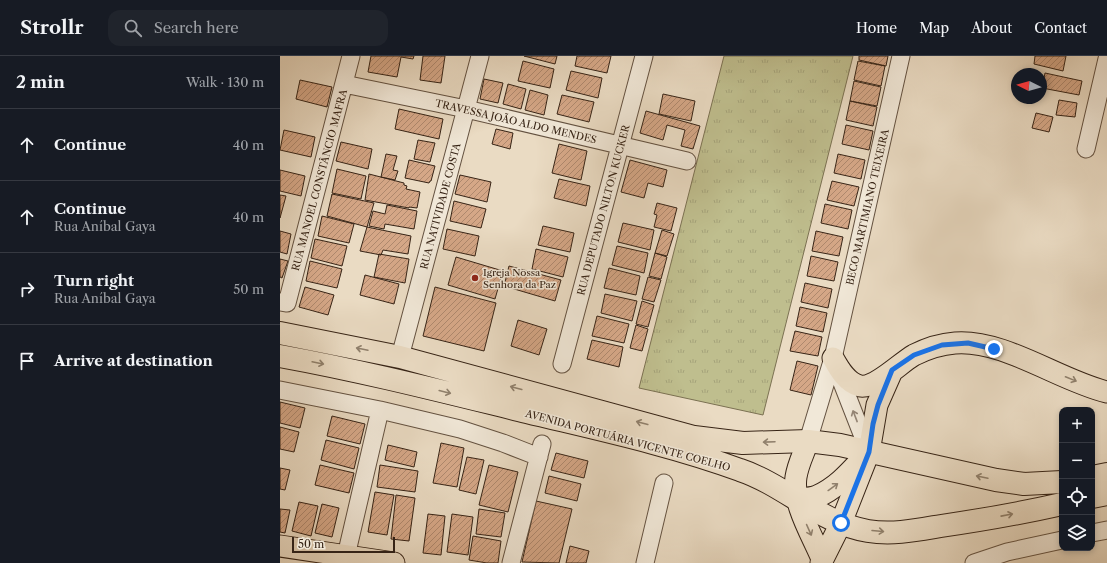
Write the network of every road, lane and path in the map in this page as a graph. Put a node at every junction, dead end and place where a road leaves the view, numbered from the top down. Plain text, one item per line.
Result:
1 (351, 56) edge
2 (480, 56) edge
3 (644, 56) edge
4 (901, 56) edge
5 (1107, 59) edge
6 (344, 84) junction
7 (466, 109) junction
8 (620, 145) junction
9 (1086, 149) dead end
10 (688, 161) dead end
11 (284, 303) edge
12 (280, 333) edge
13 (280, 356) edge
14 (400, 356) junction
15 (833, 358) junction
16 (562, 364) dead end
17 (892, 370) junction
18 (280, 390) edge
19 (1107, 392) edge
20 (380, 410) junction
21 (808, 441) junction
22 (869, 452) junction
23 (1107, 474) edge
24 (1095, 476) edge
25 (1059, 482) edge
26 (664, 483) dead end
27 (1107, 494) edge
28 (1095, 496) edge
29 (797, 500) junction
30 (1059, 505) edge
31 (841, 523) junction
32 (1107, 530) edge
33 (1095, 532) edge
34 (1059, 541) edge
35 (280, 546) edge
36 (335, 557) edge
37 (821, 561) edge
38 (394, 563) edge
39 (511, 563) edge
40 (645, 563) edge
41 (974, 563) edge

1 - 6 street, RUA MANOEL CONSTÂNCIO MAFRA
2 - 7 street, RUA NATIVIDADE COSTA
3 - 8 street, RUA DEPUTADO NILTON KUCKER
4 - 15 street, BECO MARTIMIANO TEIXEIRA
5 - 9 street
6 - 7 street, TRAVESSA JOÃO ALDO MENDES
6 - 11 street, RUA MANOEL CONSTÂNCIO MAFRA
7 - 8 street, TRAVESSA JOÃO ALDO MENDES
7 - 14 street, RUA NATIVIDADE COSTA
8 - 10 street, TRAVESSA JOÃO ALDO MENDES
8 - 16 street, RUA DEPUTADO NILTON KUCKER
14 -> 12 highway, AVENIDA PORTUÁRIA VICENTE COELHO
13 -> 29 highway, AVENIDA PORTUÁRIA VICENTE COELHO
21 -> 14 highway, AVENIDA PORTUÁRIA VICENTE COELHO
15 - 17 main road
15 - 21 street, BECO MARTIMIANO TEIXEIRA
22 -> 15 street
17 -> 19 main road
17 - 22 main road
18 - 20 street
20 - 36 street
20 - 39 street
21 - 22 highway, AVENIDA PORTUÁRIA VICENTE COELHO
21 - 29 main road
25 -> 22 highway, AVENIDA PORTUÁRIA VICENTE COELHO
29 -> 22 highway
22 - 31 main road
23 - 24 highway
26 - 40 street
27 - 28 highway
29 - 31 highway, AVENIDA PORTUÁRIA VICENTE COELHO
29 -> 37 main road
31 -> 30 highway, AVENIDA PORTUÁRIA VICENTE COELHO
31 - 37 main road
32 - 33 street
34 - 41 street
35 - 36 main road
36 - 38 main road

